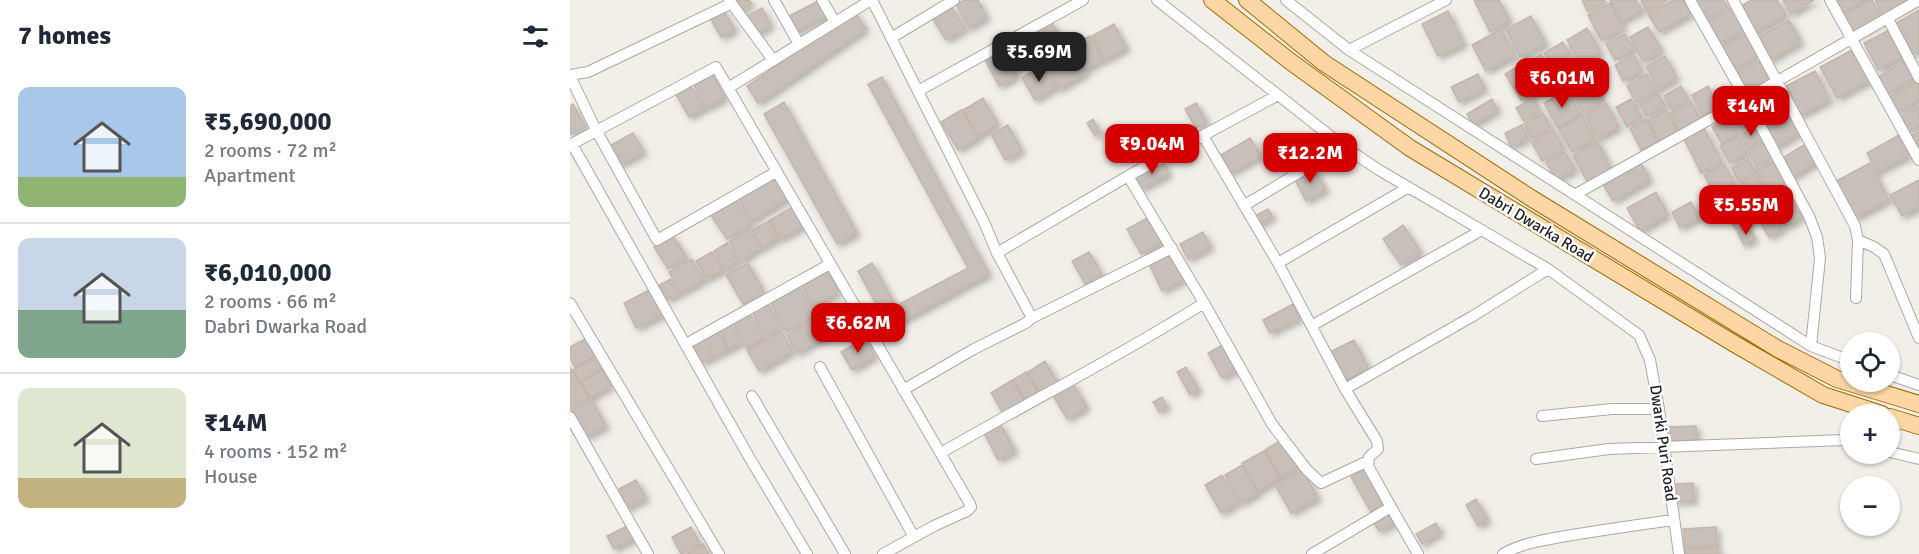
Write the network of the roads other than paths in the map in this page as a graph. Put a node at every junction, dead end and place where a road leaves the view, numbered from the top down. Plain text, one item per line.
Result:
1 (774, 0) edge
2 (822, 0) edge
3 (872, 0) edge
4 (954, 0) edge
5 (1083, 0) edge
6 (1157, 0) edge
7 (1212, 0) edge
8 (1247, 0) edge
9 (1286, 0) edge
10 (1446, 0) edge
11 (1690, 0) edge
12 (1734, 0) edge
13 (1830, 0) edge
14 (1919, 0) edge
15 (730, 2) edge
16 (1888, 19) junction
17 (834, 22) junction
18 (891, 38) junction
19 (1851, 39) junction
20 (799, 44) junction
21 (1349, 50) junction
22 (773, 60) junction
23 (570, 75) edge
24 (1919, 78) edge
25 (1777, 82) junction
26 (728, 88) junction
27 (918, 91) junction
28 (1278, 95) junction
29 (1746, 99) junction
30 (596, 130) junction
31 (1203, 136) junction
32 (571, 145) edge
33 (1343, 146) junction
34 (1919, 160) edge
35 (776, 172) junction
36 (1128, 176) junction
37 (1408, 187) junction
38 (1576, 194) junction
39 (1245, 205) junction
40 (1482, 230) junction
41 (1858, 240) junction
42 (1172, 248) junction
43 (997, 253) junction
44 (1278, 263) junction
45 (830, 264) junction
46 (1548, 269) junction
47 (1856, 298) dead end
48 (570, 303) edge
49 (1204, 303) junction
50 (1032, 318) junction
51 (1312, 325) junction
52 (1919, 338) edge
53 (686, 344) junction
54 (1811, 346) junction
55 (1840, 357) edge
56 (820, 367) dead end
57 (1900, 378) edge
58 (1919, 385) edge
59 (1345, 389) junction
60 (903, 390) junction
61 (752, 396) dead end
62 (1851, 404) edge
63 (1919, 404) edge
64 (1659, 409) junction
65 (1542, 416) dead end
66 (570, 417) edge
67 (1900, 420) edge
68 (1919, 426) edge
69 (1840, 440) edge
70 (1664, 446) junction
71 (941, 453) junction
72 (1900, 454) edge
73 (1536, 459) dead end
74 (1919, 459) edge
75 (1368, 462) junction
76 (1391, 507) junction
77 (1674, 520) junction
78 (914, 537) junction
79 (648, 554) edge
80 (719, 554) edge
81 (807, 554) edge
82 (845, 554) edge
83 (883, 554) edge
84 (1312, 554) edge
85 (1418, 554) edge
86 (1503, 554) edge
87 (1679, 554) edge

1 - 20 street
2 - 17 street
3 - 17 street
3 - 18 street
4 - 18 street
5 - 27 street
6 - 28 street
7 - 62 main road, Dabri Dwarka Road
8 - 63 main road, Dabri Dwarka Road
9 - 21 street
10 - 21 street
11 - 29 street
12 - 25 street
13 - 19 street
14 - 16 street
15 - 22 street
15 - 23 street
16 - 19 street
16 - 24 street
17 - 20 street
18 - 27 street
19 - 25 street
19 - 34 street
20 - 22 street
21 - 38 street
22 - 26 street
23 - 30 street
25 - 29 street
25 - 41 street
26 - 30 street
26 - 35 street
27 - 43 street
28 - 31 street
28 - 33 street
29 - 38 street
29 - 54 street
30 - 32 street
30 - 35 street
31 - 36 street
31 - 39 street
32 - 53 street
33 - 37 street
33 - 39 street
35 - 45 street
36 - 42 street
36 - 43 street
37 - 40 street
37 - 44 street
38 - 54 street
39 - 44 street
40 - 46 street
40 - 51 street
41 - 47 street
41 - 52 street
42 - 49 street
42 - 50 street
43 - 50 street
44 - 51 street
45 - 53 street
45 - 60 street
46 - 59 street
46 - 64 street, Dwarki Puri Road
48 - 80 street
49 - 71 street
49 - 75 street
50 - 60 street
51 - 59 street
53 - 81 street
54 - 55 street
56 - 78 street
57 - 58 street
59 - 75 street
60 - 71 street
61 - 82 street
64 - 65 street
64 - 70 street, Dwarki Puri Road
66 - 79 street
67 - 68 main road
69 - 70 street
70 - 73 street
70 - 77 street, Dwarki Puri Road
71 - 78 street
72 - 74 street
75 - 76 street
76 - 84 street
76 - 85 street
77 - 86 street
77 - 87 street, Dwarki Puri Road
78 - 83 street

